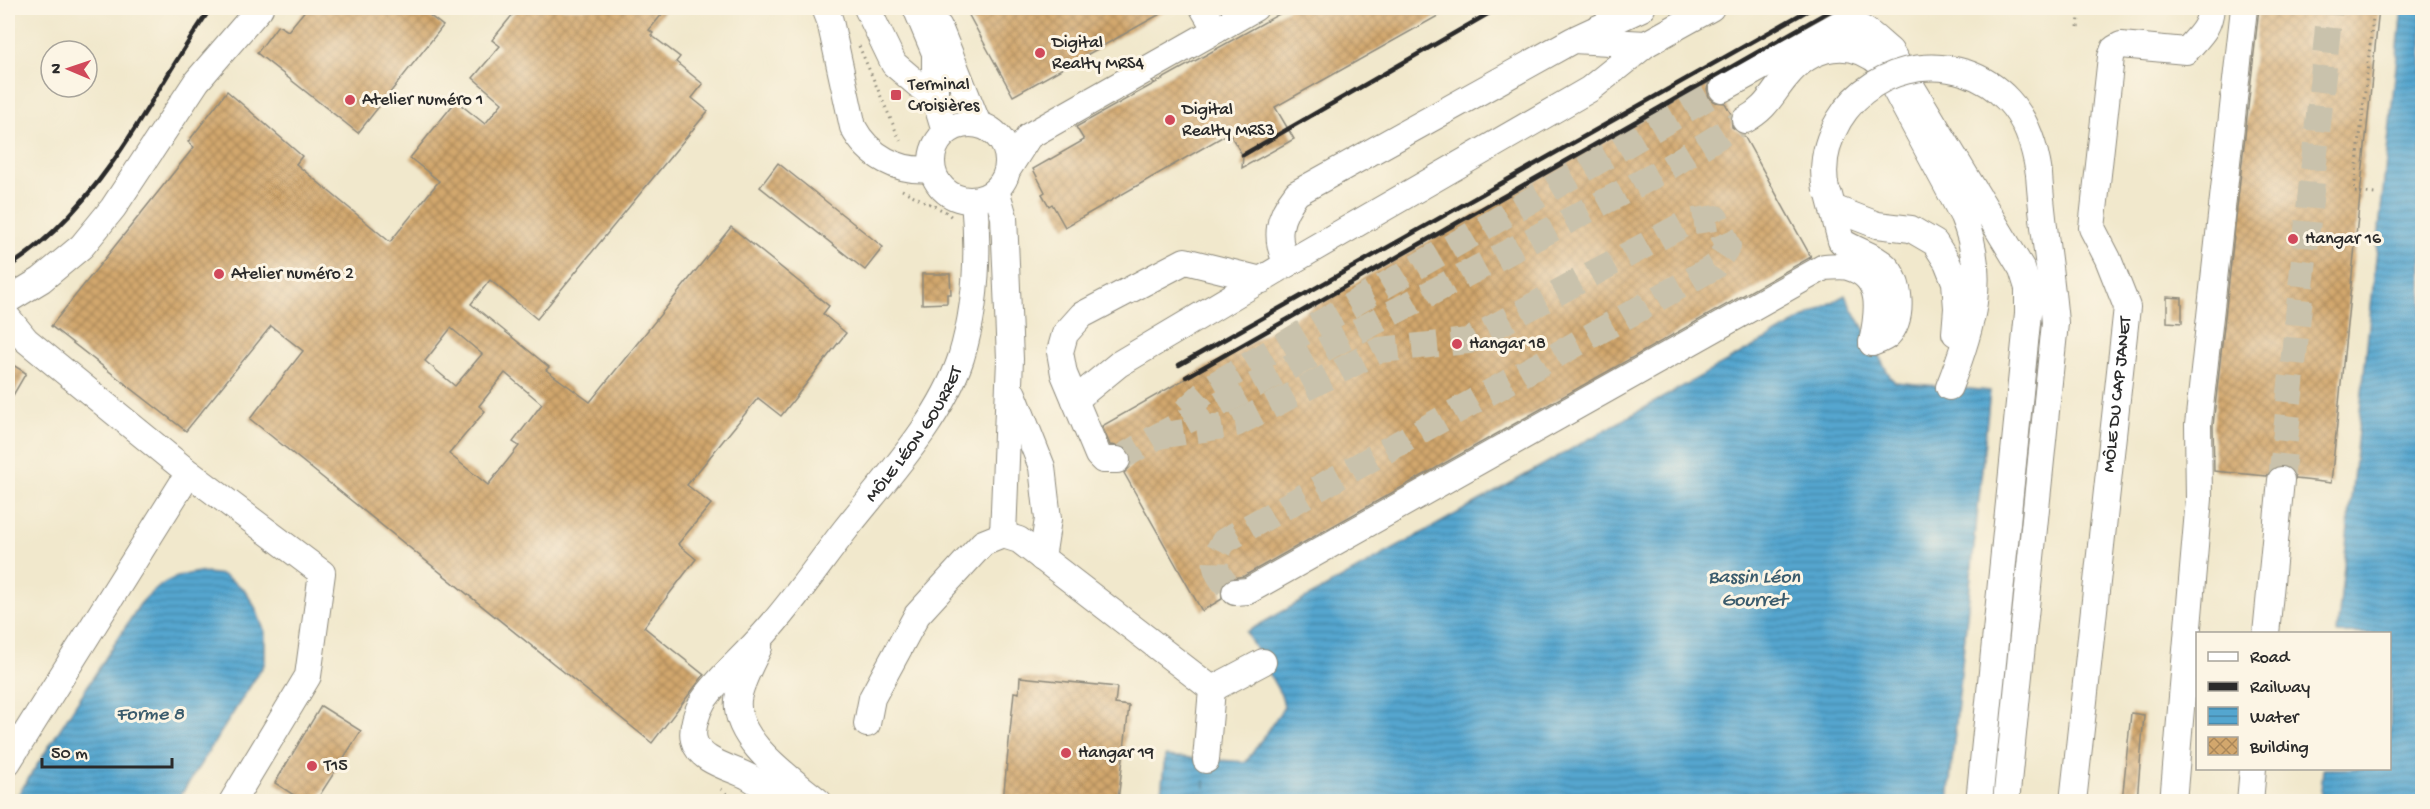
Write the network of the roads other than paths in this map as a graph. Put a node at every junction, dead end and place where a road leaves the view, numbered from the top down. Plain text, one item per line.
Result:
1 (260, 8) edge
2 (825, 8) edge
3 (867, 8) edge
4 (885, 8) edge
5 (903, 8) edge
6 (916, 8) edge
7 (931, 8) edge
8 (944, 8) edge
9 (1203, 8) edge
10 (1255, 8) edge
11 (1642, 8) edge
12 (1711, 8) edge
13 (2211, 8) edge
14 (2244, 8) edge
15 (1216, 30) junction
16 (1573, 40) junction
17 (1646, 44) junction
18 (1722, 89) tunnel mouth
19 (966, 90) junction
20 (934, 91) junction
21 (1745, 120) tunnel mouth
22 (982, 126) junction
23 (945, 132) junction
24 (1029, 136) junction
25 (932, 169) junction
26 (993, 187) junction
27 (1830, 199) junction
28 (1287, 264) junction
29 (1262, 280) junction
30 (8, 300) edge
31 (8, 318) edge
32 (1009, 385) junction
33 (1075, 400) junction
34 (1117, 460) dead end
35 (189, 473) junction
36 (2281, 480) tunnel mouth
37 (1003, 535) junction
38 (1042, 558) junction
39 (1235, 592) dead end
40 (2266, 632) edge
41 (765, 633) junction
42 (1263, 662) dead end
43 (1212, 690) junction
44 (867, 724) dead end
45 (1206, 760) dead end
46 (8, 762) edge
47 (2253, 770) edge
48 (232, 801) edge
49 (782, 801) edge
50 (819, 801) edge
51 (1979, 801) edge
52 (2006, 801) edge
53 (2073, 801) edge
54 (2173, 801) edge
55 (2250, 801) edge

1 - 30 lane
2 - 25 lane
3 - 20 lane
4 - 20 lane
5 - 20 lane
6 - 20 lane
7 - 19 lane
8 - 19 lane
9 - 15 lane
10 - 15 lane
11 - 16 lane
12 - 17 lane
13 - 53 lane, MÔLE DU CAP JANET
14 - 54 lane
15 - 24 lane
16 - 17 lane
16 - 28 lane
17 - 28 lane
18 - 51 lane
19 - 22 lane
20 - 23 lane
21 - 27 lane
22 - 23 lane
22 - 24 lane
22 - 26 lane
23 - 25 lane
24 - 26 lane
25 - 26 lane
26 - 32 lane
26 - 41 lane, MÔLE LÉON GOURRET
27 - 39 lane
27 - 52 lane, bridge
28 - 29 lane
29 - 33 lane
29 - 33 lane
31 - 35 lane
32 - 37 lane
32 - 38 lane
33 - 34 lane
35 - 46 lane
35 - 48 lane
36 - 40 lane
37 - 38 lane
37 - 44 lane
38 - 43 lane
41 - 49 lane, MÔLE LÉON GOURRET
41 - 50 lane, MÔLE LÉON GOURRET
42 - 43 lane
43 - 45 lane
47 - 55 lane

